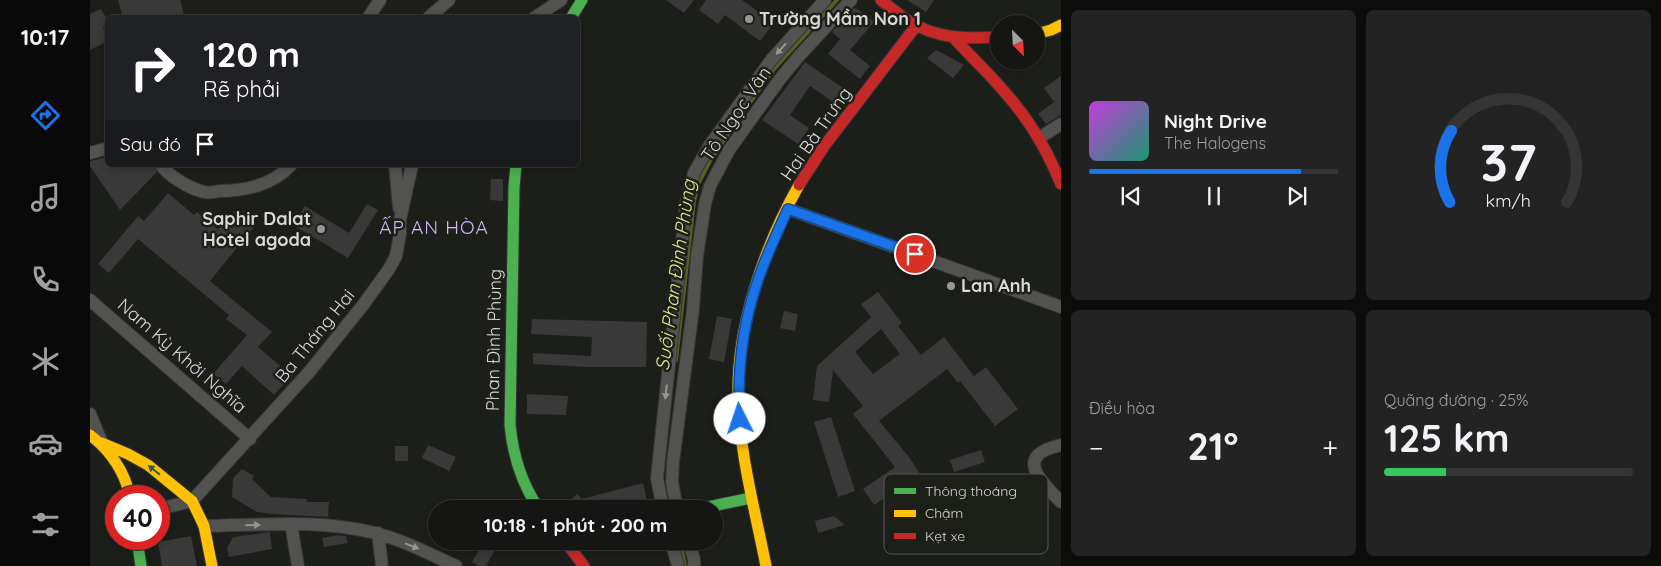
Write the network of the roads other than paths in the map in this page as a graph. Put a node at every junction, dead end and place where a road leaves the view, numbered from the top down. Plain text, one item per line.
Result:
1 (380, 0) edge
2 (449, 0) edge
3 (561, 0) edge
4 (582, 0) edge
5 (825, 0) edge
6 (851, 0) edge
7 (881, 0) edge
8 (370, 15) edge
9 (432, 15) edge
10 (538, 15) edge
11 (573, 15) edge
12 (916, 26) junction
13 (1061, 26) edge
14 (1045, 32) edge
15 (953, 37) junction
16 (990, 37) edge
17 (1061, 124) edge
18 (1040, 138) junction
19 (105, 149) edge
20 (90, 153) edge
21 (164, 167) edge
22 (289, 167) edge
23 (395, 167) edge
24 (412, 167) edge
25 (516, 167) edge
26 (1061, 184) edge
27 (788, 209) junction
28 (400, 220) junction
29 (90, 300) edge
30 (1061, 307) edge
31 (90, 414) edge
32 (90, 435) edge
33 (250, 438) junction
34 (102, 443) junction
35 (1061, 445) edge
36 (1036, 474) edge
37 (127, 485) edge
38 (1048, 490) edge
39 (751, 498) junction
40 (532, 500) edge
41 (661, 500) edge
42 (675, 500) edge
43 (192, 501) junction
44 (1061, 502) edge
45 (723, 504) edge
46 (170, 506) edge
47 (291, 524) junction
48 (204, 526) junction
49 (378, 534) junction
50 (139, 550) edge
51 (572, 550) edge
52 (674, 550) edge
53 (691, 550) edge
54 (141, 566) edge
55 (212, 566) edge
56 (298, 566) edge
57 (382, 566) edge
58 (456, 566) edge
59 (584, 566) edge
60 (678, 566) edge
61 (694, 566) edge
62 (766, 566) edge

1 - 8 street
2 - 9 street
3 - 10 street
4 - 11 street
5 -> 41 street, Tô Ngọc Vân
6 - 42 street, Tô Ngọc Vân
7 - 12 street
12 - 15 street
12 - 27 street, Hai Bà Trưng
13 - 14 street
15 - 16 street
15 - 18 street
17 - 18 street
18 - 26 street
19 - 20 street
21 - 22 street
23 - 28 street
24 - 28 street, Ba Tháng Hai
25 - 40 street, Phan Đình Phùng
27 - 30 street
27 - 39 street, Hai Bà Trưng
28 - 33 street, Ba Tháng Hai
29 - 33 street, Nam Kỳ Khởi Nghĩa
31 - 34 street
32 - 34 street
33 - 43 street, Ba Tháng Hai
34 - 37 street
43 -> 34 street
35 - 36 street
38 - 44 street
39 - 45 street
39 - 62 street, Hai Bà Trưng
43 - 46 street
43 - 48 street
48 -> 47 street
47 - 49 street
47 - 56 street
48 - 55 street
49 - 57 street
49 -> 58 street
50 - 54 street
51 - 59 street
52 - 60 street
53 - 61 street

